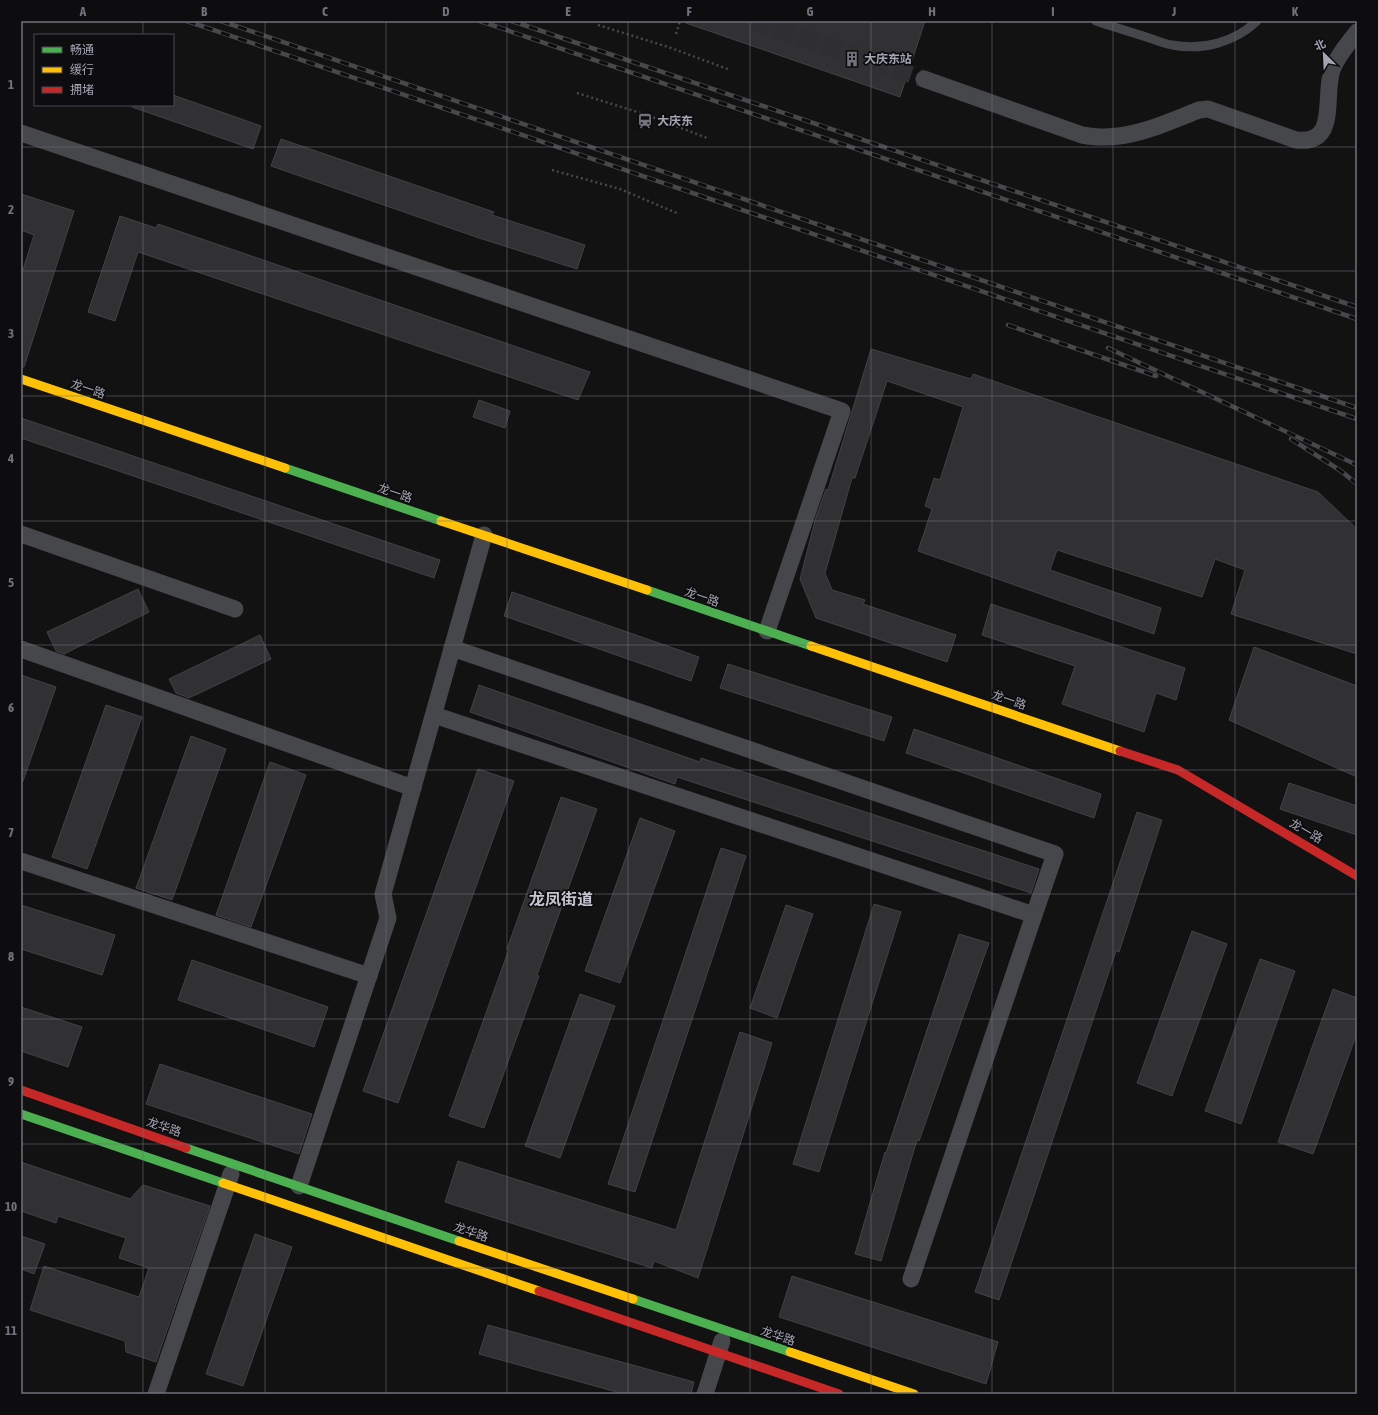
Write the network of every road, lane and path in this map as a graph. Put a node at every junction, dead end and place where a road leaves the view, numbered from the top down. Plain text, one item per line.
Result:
1 (680, 21) edge
2 (1096, 21) edge
3 (1258, 21) edge
4 (598, 25) dead end
5 (1357, 32) edge
6 (676, 34) dead end
7 (730, 70) dead end
8 (924, 79) tunnel mouth
9 (577, 93) dead end
10 (21, 133) edge
11 (706, 138) dead end
12 (552, 170) dead end
13 (679, 214) dead end
14 (21, 379) edge
15 (21, 534) edge
16 (484, 535) junction
17 (235, 609) dead end
18 (766, 631) junction
19 (452, 648) junction
20 (21, 649) edge
21 (434, 714) junction
22 (413, 788) junction
23 (21, 861) edge
24 (1357, 876) edge
25 (1034, 915) junction
26 (368, 976) junction
27 (21, 1090) edge
28 (21, 1114) edge
29 (235, 1165) junction
30 (228, 1185) junction
31 (299, 1186) junction
32 (911, 1279) dead end
33 (726, 1331) junction
34 (718, 1353) junction
35 (156, 1394) edge
36 (705, 1394) edge
37 (839, 1394) edge
38 (914, 1394) edge

1 - 6 path
2 - 3 lane
4 - 7 path
5 - 8 street
9 - 11 path
10 - 18 street
12 - 13 path
14 - 16 main road, 龙一路
15 - 17 street
16 - 18 main road, 龙一路
16 - 19 street
18 - 24 main road, 龙一路
19 - 21 street
19 - 25 street
20 - 22 street
21 - 22 street
21 - 25 street
22 - 26 street
23 - 26 street
25 - 32 street
26 - 31 street
27 - 29 main road, 龙华路
28 - 30 main road
29 - 30 street
29 - 31 main road, 龙华路
30 - 34 main road
30 - 35 street
31 - 33 main road, 龙华路
33 - 34 street
33 - 38 main road, 龙华路
34 - 36 street
34 - 37 main road

